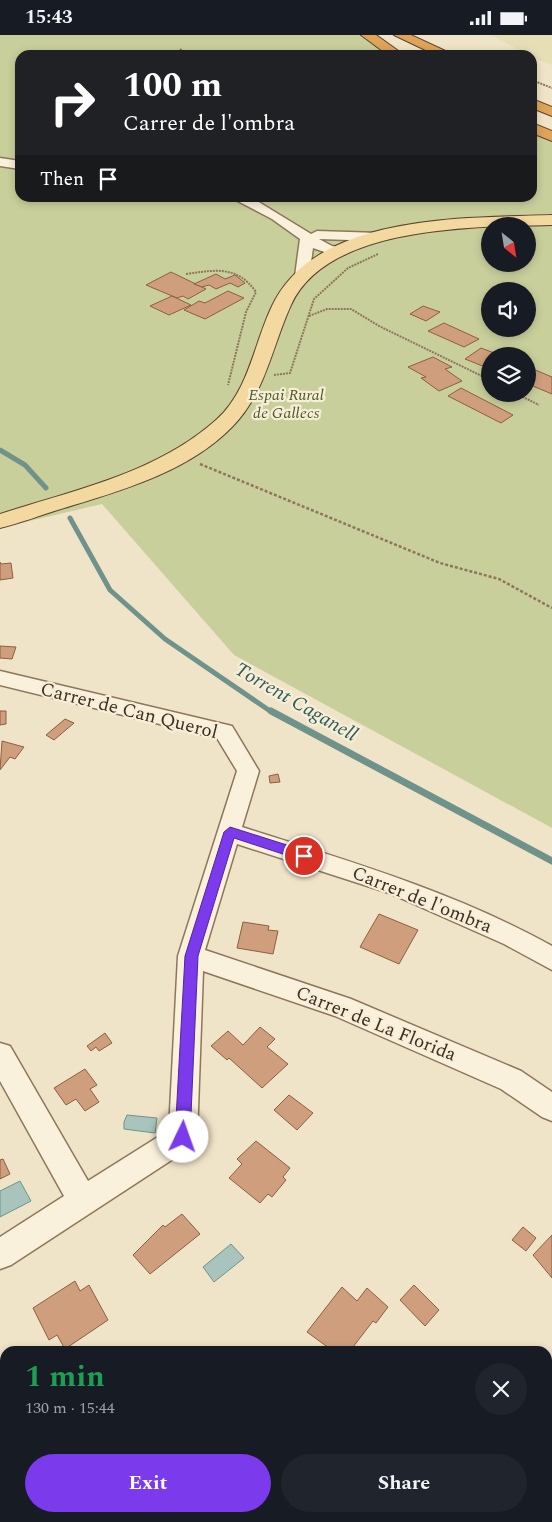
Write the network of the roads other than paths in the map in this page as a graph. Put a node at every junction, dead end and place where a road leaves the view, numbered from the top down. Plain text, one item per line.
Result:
1 (367, 35) edge
2 (388, 35) edge
3 (400, 35) edge
4 (390, 50) edge
5 (420, 50) edge
6 (435, 50) edge
7 (537, 94) edge
8 (552, 100) edge
9 (537, 105) edge
10 (552, 112) edge
11 (537, 130) edge
12 (552, 137) edge
13 (0, 162) edge
14 (15, 164) edge
15 (249, 202) edge
16 (552, 220) edge
17 (309, 235) junction
18 (380, 245) junction
19 (340, 251) junction
20 (302, 276) junction
21 (0, 521) edge
22 (0, 679) edge
23 (230, 832) junction
24 (191, 956) junction
25 (552, 959) edge
26 (0, 1055) edge
27 (552, 1108) edge
28 (83, 1201) junction
29 (0, 1254) edge

1 - 4 highway
2 - 5 highway
3 - 6 highway
7 - 8 highway
9 - 10 highway
11 - 12 highway
13 - 14 street
15 - 17 street
16 - 18 main road
17 - 18 street
17 - 19 street
17 - 20 street
18 - 19 main road
19 - 20 main road
20 - 21 main road
22 - 23 street, Carrer de Can Querol
23 - 24 street, Carrer de Can Querol
23 - 25 street, Carrer de l'ombra
24 - 27 street, Carrer de La Florida
24 - 28 street, Carrer de Can Querol
26 - 28 street
28 - 29 street, Carrer de Can Querol

